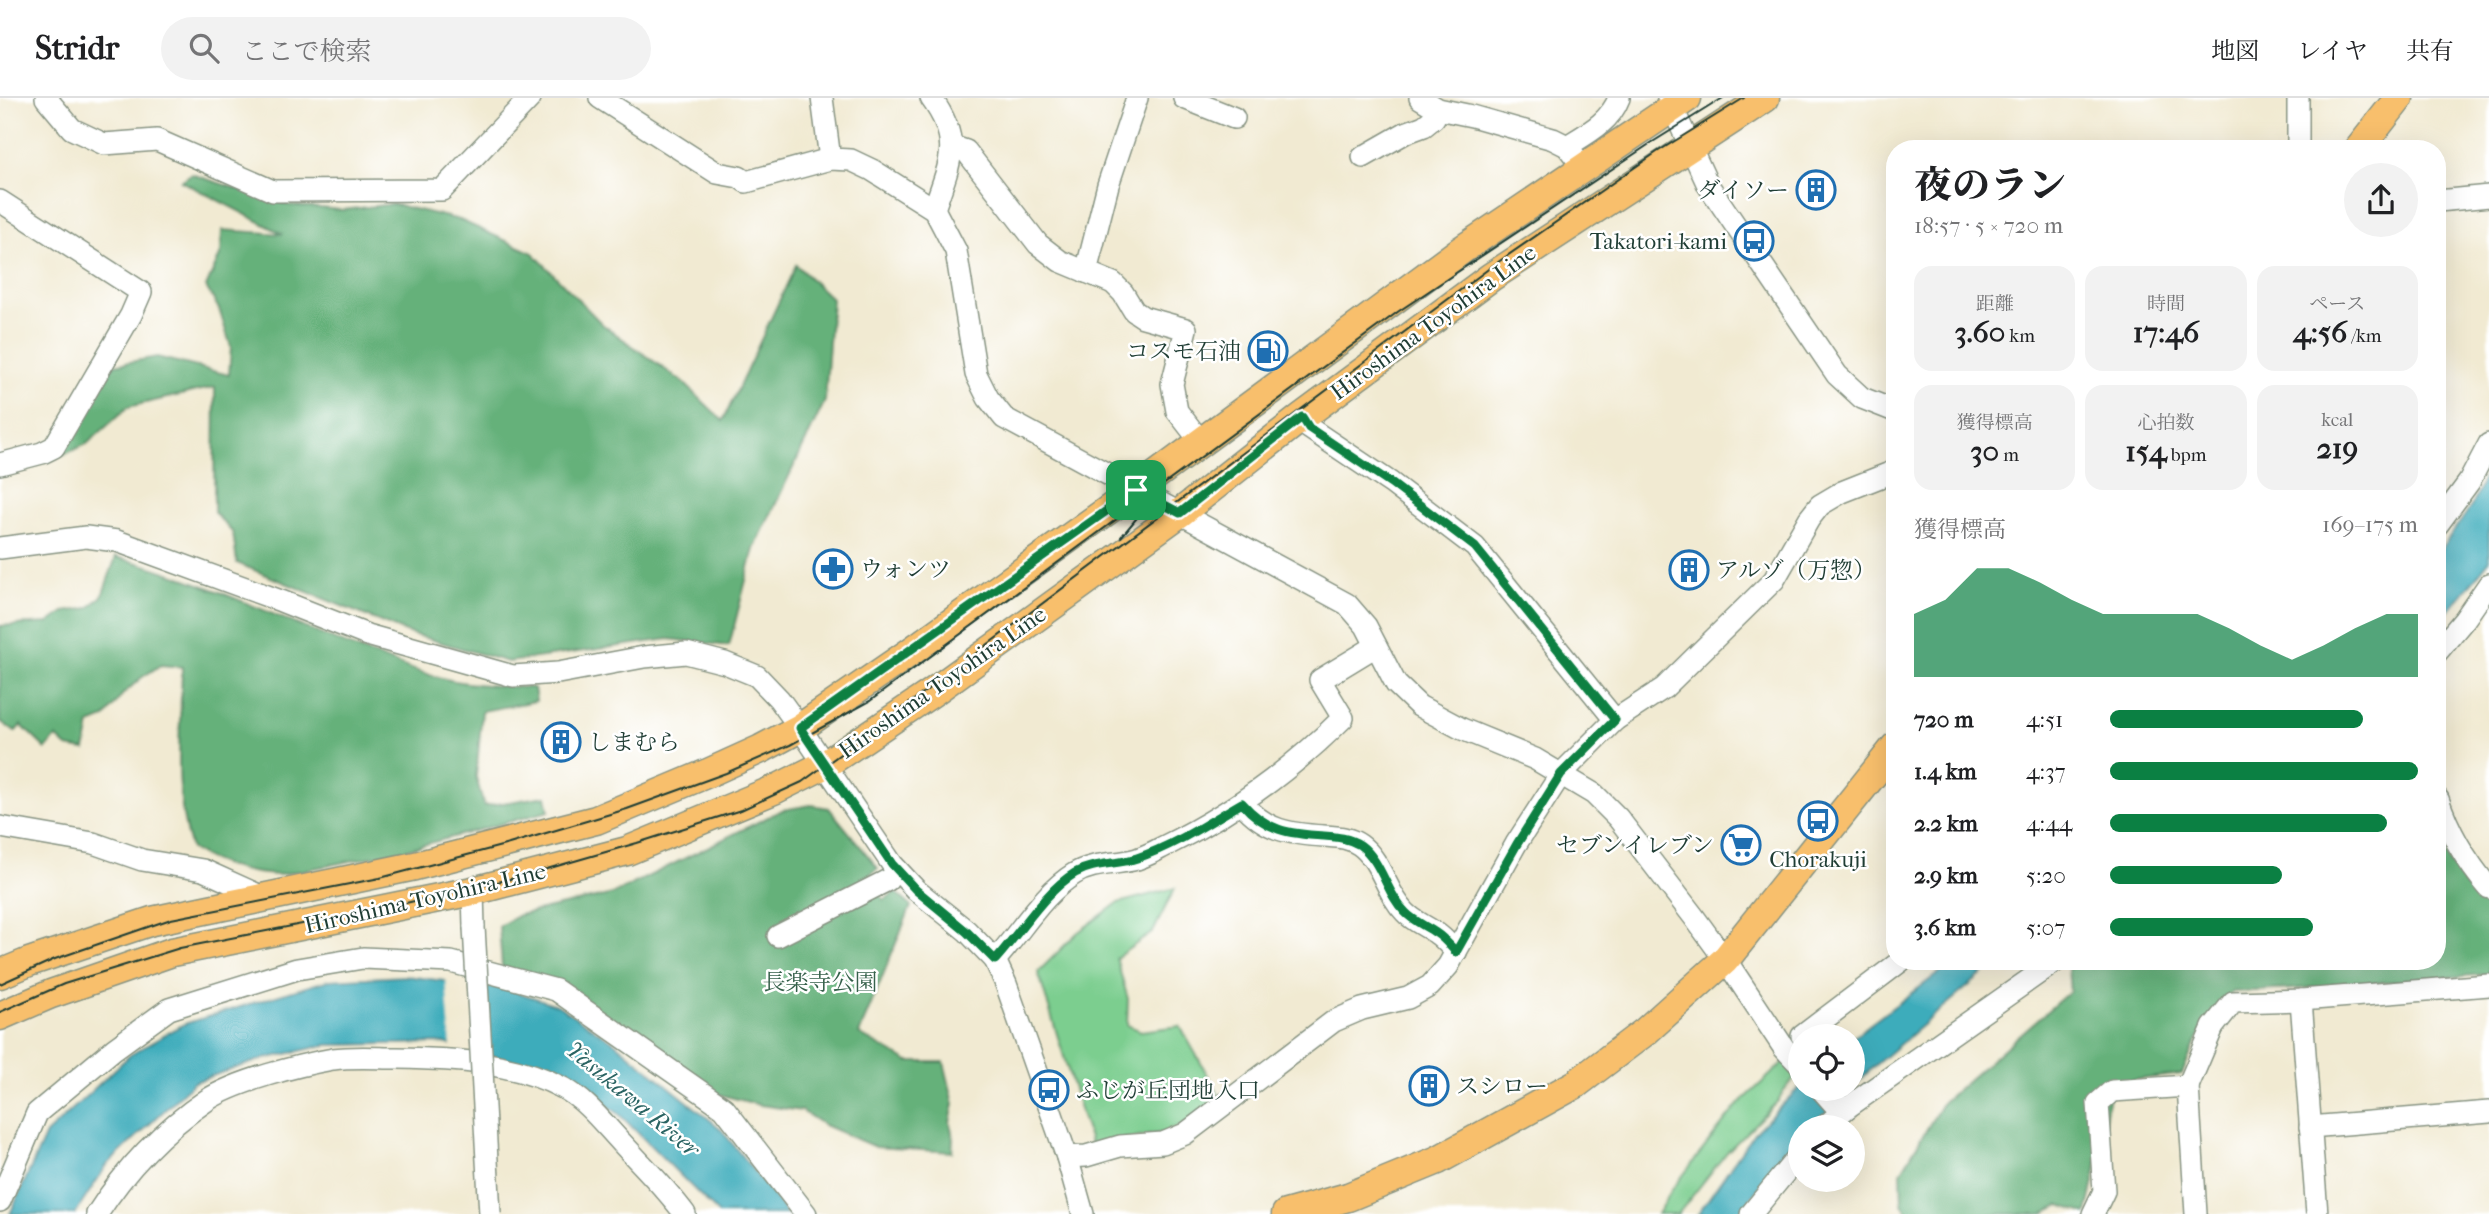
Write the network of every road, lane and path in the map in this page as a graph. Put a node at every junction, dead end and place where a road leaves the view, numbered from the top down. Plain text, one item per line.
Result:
1 (46, 98) edge
2 (530, 98) edge
3 (600, 98) edge
4 (822, 98) edge
5 (931, 98) edge
6 (1137, 98) edge
7 (1184, 98) edge
8 (1619, 98) edge
9 (1765, 98) edge
10 (2298, 98) edge
11 (2399, 98) edge
12 (1675, 101) edge
13 (1429, 103) edge
14 (1234, 118) dead end
15 (2298, 140) edge
16 (2366, 140) edge
17 (951, 146) junction
18 (1688, 146) junction
19 (1363, 157) dead end
20 (1575, 157) junction
21 (830, 159) junction
22 (2489, 196) edge
23 (2446, 200) edge
24 (0, 201) edge
25 (934, 209) junction
26 (1086, 272) junction
27 (1886, 407) edge
28 (1302, 417) junction
29 (1201, 442) junction
30 (2489, 444) edge
31 (0, 464) edge
32 (1886, 475) edge
33 (1136, 490) junction
34 (1180, 513) junction
35 (2446, 513) edge
36 (0, 548) edge
37 (2489, 584) edge
38 (2446, 641) edge
39 (1376, 646) junction
40 (1615, 720) junction
41 (800, 728) junction
42 (1886, 758) edge
43 (826, 764) junction
44 (1561, 774) junction
45 (1242, 803) junction
46 (2446, 824) edge
47 (0, 827) edge
48 (888, 880) dead end
49 (2489, 888) edge
50 (473, 891) junction
51 (265, 898) junction
52 (778, 936) dead end
53 (1456, 952) junction
54 (995, 960) junction
55 (1725, 960) junction
56 (1890, 970) edge
57 (2043, 970) edge
58 (0, 974) edge
59 (2489, 985) edge
60 (2301, 1000) junction
61 (0, 1016) edge
62 (1824, 1024) edge
63 (1788, 1039) edge
64 (2188, 1086) junction
65 (1835, 1101) edge
66 (1841, 1106) junction
67 (2489, 1112) edge
68 (1834, 1115) edge
69 (2311, 1127) junction
70 (1067, 1157) junction
71 (1788, 1169) edge
72 (0, 1201) edge
73 (97, 1214) edge
74 (490, 1214) edge
75 (685, 1214) edge
76 (806, 1214) edge
77 (1083, 1214) edge
78 (1286, 1214) edge
79 (1751, 1214) edge
80 (2093, 1214) edge
81 (2196, 1214) edge
82 (2317, 1214) edge

1 - 2 street
3 - 21 street
4 - 21 street
5 - 17 street
6 - 26 street
7 - 14 street
8 - 20 street
9 - 18 main road, Hiroshima Toyohira Line
10 - 15 street
11 - 16 main road
12 - 18 street
12 - 20 main road, Hiroshima Toyohira Line
13 - 19 street
13 - 20 street
17 - 25 street
17 - 26 street
18 - 27 street
18 - 28 main road, Hiroshima Toyohira Line
20 - 29 main road, Hiroshima Toyohira Line
21 - 25 street
22 - 23 street
24 - 31 street
25 - 33 street
26 - 29 street
28 - 34 main road, Hiroshima Toyohira Line
28 - 40 street
29 - 33 main road, Hiroshima Toyohira Line
30 - 35 street
32 - 40 street
33 - 34 street
33 - 41 main road, Hiroshima Toyohira Line
34 - 39 street
34 - 43 main road, Hiroshima Toyohira Line
36 - 41 street
37 - 38 street
39 - 44 street
39 - 45 street
40 - 44 street
41 - 43 street
41 - 51 main road, Hiroshima Toyohira Line
42 - 55 main road
43 - 50 main road, Hiroshima Toyohira Line
43 - 54 street
44 - 53 street
44 - 55 street
45 - 53 street
45 - 54 street
46 - 49 street
47 - 51 street
48 - 52 street
50 - 61 main road, Hiroshima Toyohira Line
50 - 74 street, bridge
51 - 58 main road, Hiroshima Toyohira Line
53 - 70 street
54 - 70 street
55 - 63 street
55 - 78 main road
56 - 62 street
57 - 66 street
59 - 60 street
60 - 64 street
60 - 69 street
64 - 80 street
64 - 81 street
65 - 66 street
66 - 68 street
67 - 69 street
69 - 82 street
70 - 77 street
71 - 79 street
72 - 76 street
73 - 75 street

